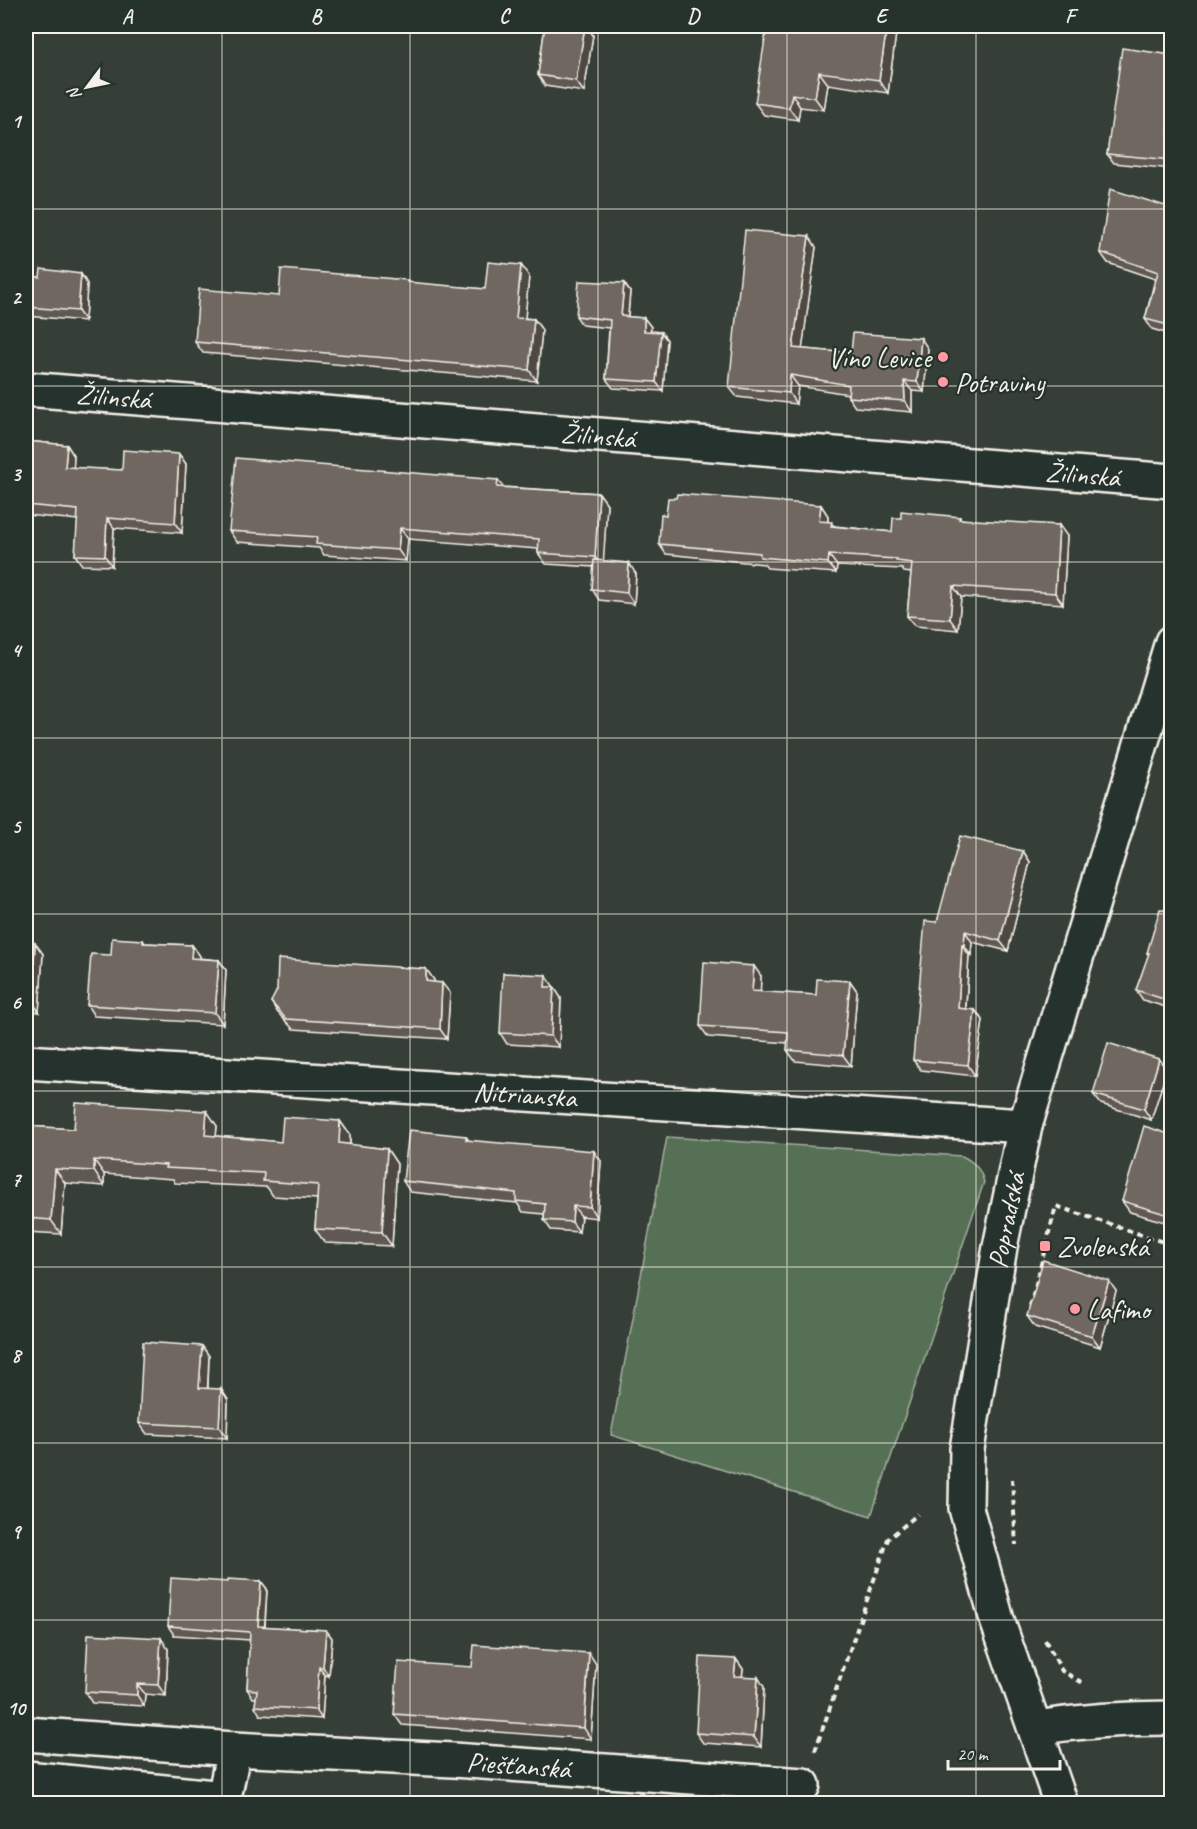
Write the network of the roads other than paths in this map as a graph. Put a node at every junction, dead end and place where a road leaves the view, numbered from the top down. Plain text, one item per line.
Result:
1 (26, 389) edge
2 (1172, 481) edge
3 (1172, 642) edge
4 (26, 1062) edge
5 (1025, 1126) junction
6 (1172, 1718) edge
7 (1035, 1728) junction
8 (26, 1734) edge
9 (234, 1749) junction
10 (26, 1778) edge
11 (803, 1785) road end
12 (224, 1801) edge
13 (1061, 1803) edge

1 - 2 street, Žilinská
3 - 5 street, Popradská
4 - 5 street, Nitrianska
5 - 7 street, Popradská
6 - 7 street
7 - 13 street, Popradská
8 - 9 street, Piešťanská
9 - 11 street, Piešťanská
9 - 12 street
10 - 12 street

